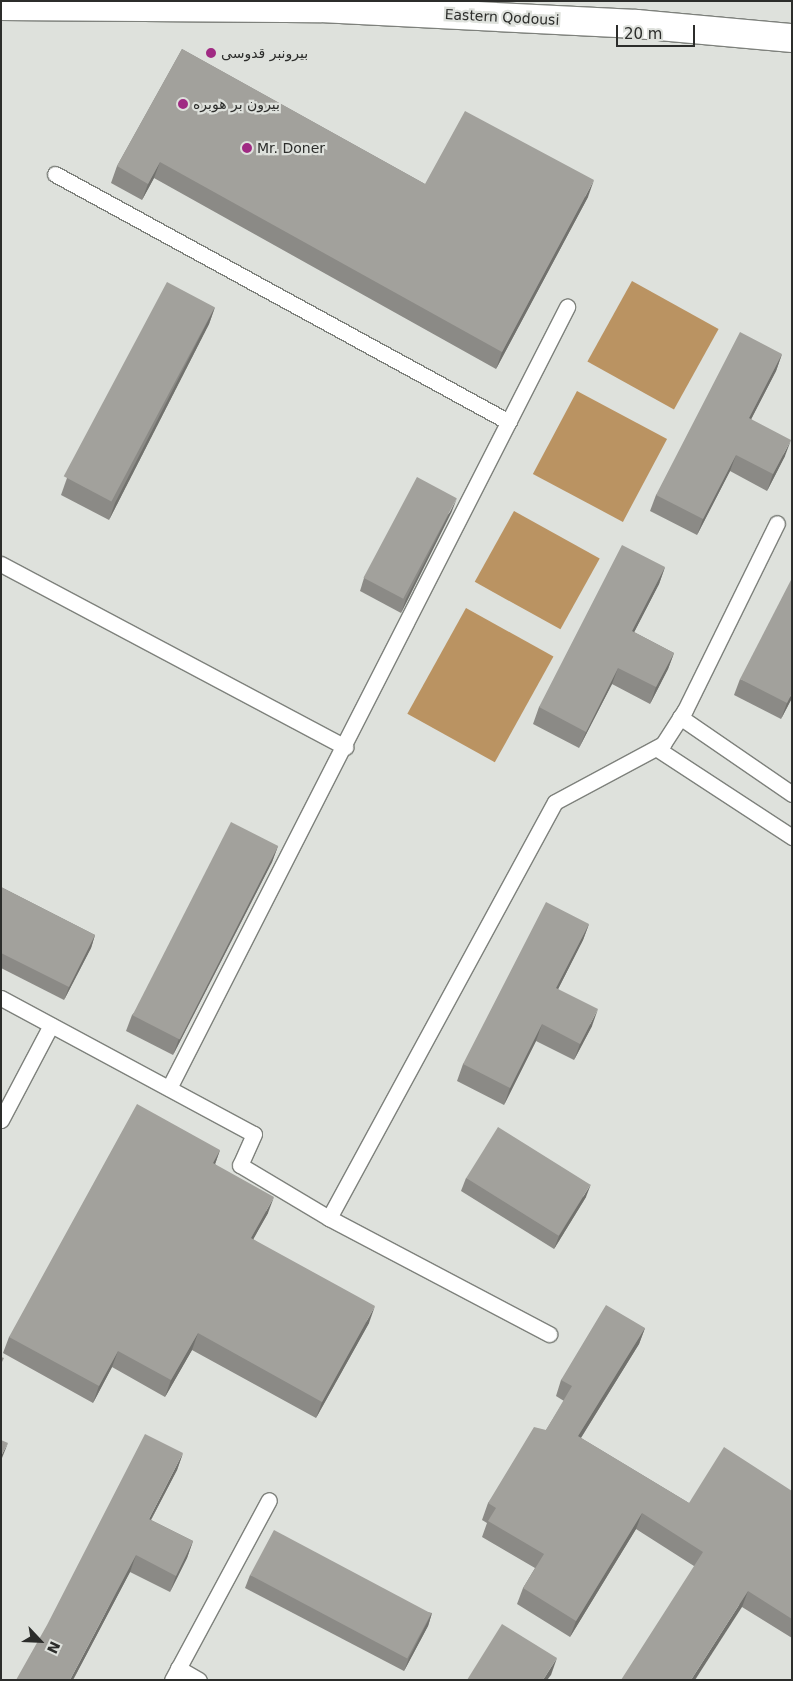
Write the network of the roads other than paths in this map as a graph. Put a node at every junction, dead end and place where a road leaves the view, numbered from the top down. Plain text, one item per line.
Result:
1 (1, 6) edge
2 (792, 38) edge
3 (55, 174) dead end
4 (567, 307) dead end
5 (509, 422) junction
6 (777, 522) dead end
7 (1, 564) edge
8 (680, 717) junction
9 (345, 746) junction
10 (656, 748) junction
11 (792, 794) edge
12 (792, 837) edge
13 (1, 998) edge
14 (51, 1025) junction
15 (169, 1088) junction
16 (1, 1120) edge
17 (329, 1218) junction
18 (549, 1334) dead end
19 (269, 1500) dead end
20 (175, 1674) edge
21 (199, 1680) edge

1 - 2 main road, Eastern Qodousi
3 - 5 lane
4 - 5 lane
5 - 9 lane
6 - 8 lane
7 - 9 lane
8 - 10 lane
8 - 11 lane
9 - 15 lane
10 - 12 lane
10 - 17 lane
13 - 14 lane
14 - 15 lane
14 - 16 lane
15 - 17 lane
17 - 18 lane
19 - 20 lane
20 - 21 lane

